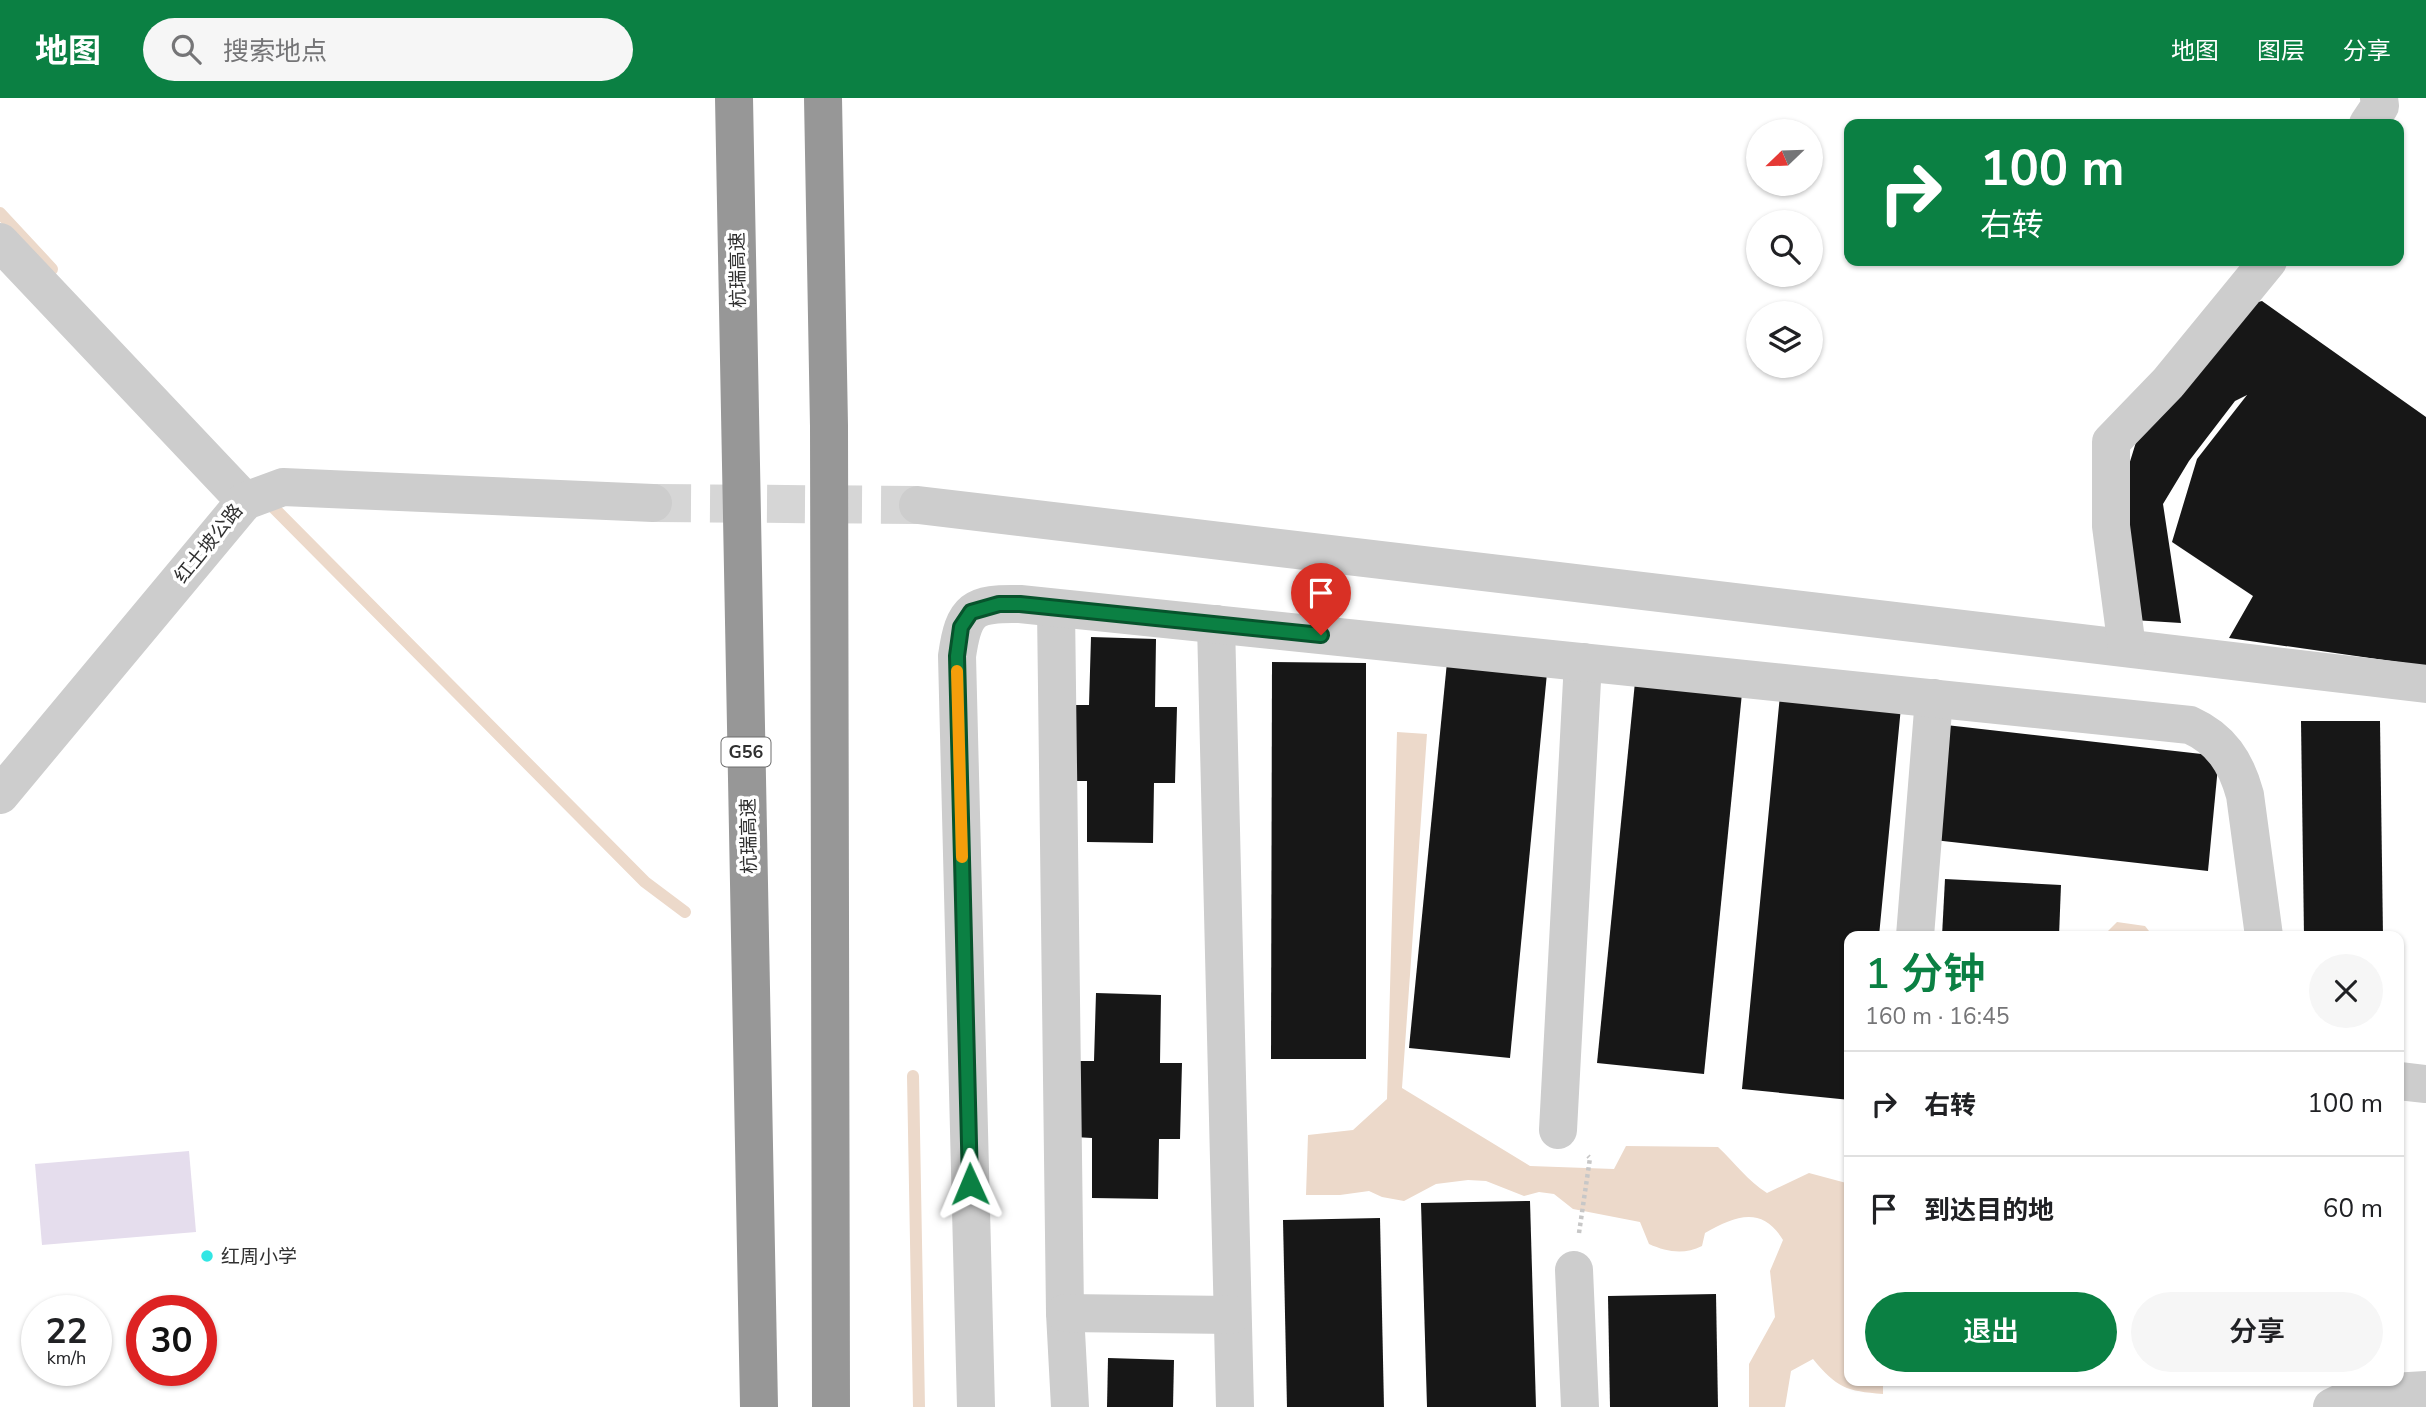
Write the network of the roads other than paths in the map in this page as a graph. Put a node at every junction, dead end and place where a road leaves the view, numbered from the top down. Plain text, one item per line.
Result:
1 (734, 98) edge
2 (822, 98) edge
3 (2379, 98) edge
4 (2371, 119) edge
5 (0, 242) edge
6 (2264, 266) edge
7 (245, 501) junction
8 (653, 503) tunnel mouth
9 (918, 505) tunnel mouth
10 (1056, 609) junction
11 (1216, 624) junction
12 (2127, 648) junction
13 (1583, 662) junction
14 (2426, 684) edge
15 (1934, 698) junction
16 (0, 795) edge
17 (1915, 931) edge
18 (2263, 931) edge
19 (2404, 1082) edge
20 (2426, 1084) edge
21 (1558, 1130) dead end
22 (1574, 1270) dead end
23 (1065, 1313) junction
24 (1233, 1315) junction
25 (2426, 1390) edge
26 (759, 1407) edge
27 (831, 1407) edge
28 (976, 1407) edge
29 (1070, 1407) edge
30 (1235, 1407) edge
31 (1580, 1407) edge
32 (2332, 1407) edge

1 - 26 highway, 杭瑞高速 / G56
2 - 27 highway
3 - 4 street
5 - 7 street, 红土坡公路
6 - 12 street
7 - 8 street
7 - 16 street, 红土坡公路
9 - 12 street
10 - 11 street
10 - 23 street
10 - 28 street
11 - 13 street
11 - 24 street
12 - 14 street
13 - 15 street
13 - 21 street
15 - 17 street
15 - 18 street
19 - 20 street
22 - 31 street
23 - 24 street
23 - 29 street
24 - 30 street
25 - 32 street

